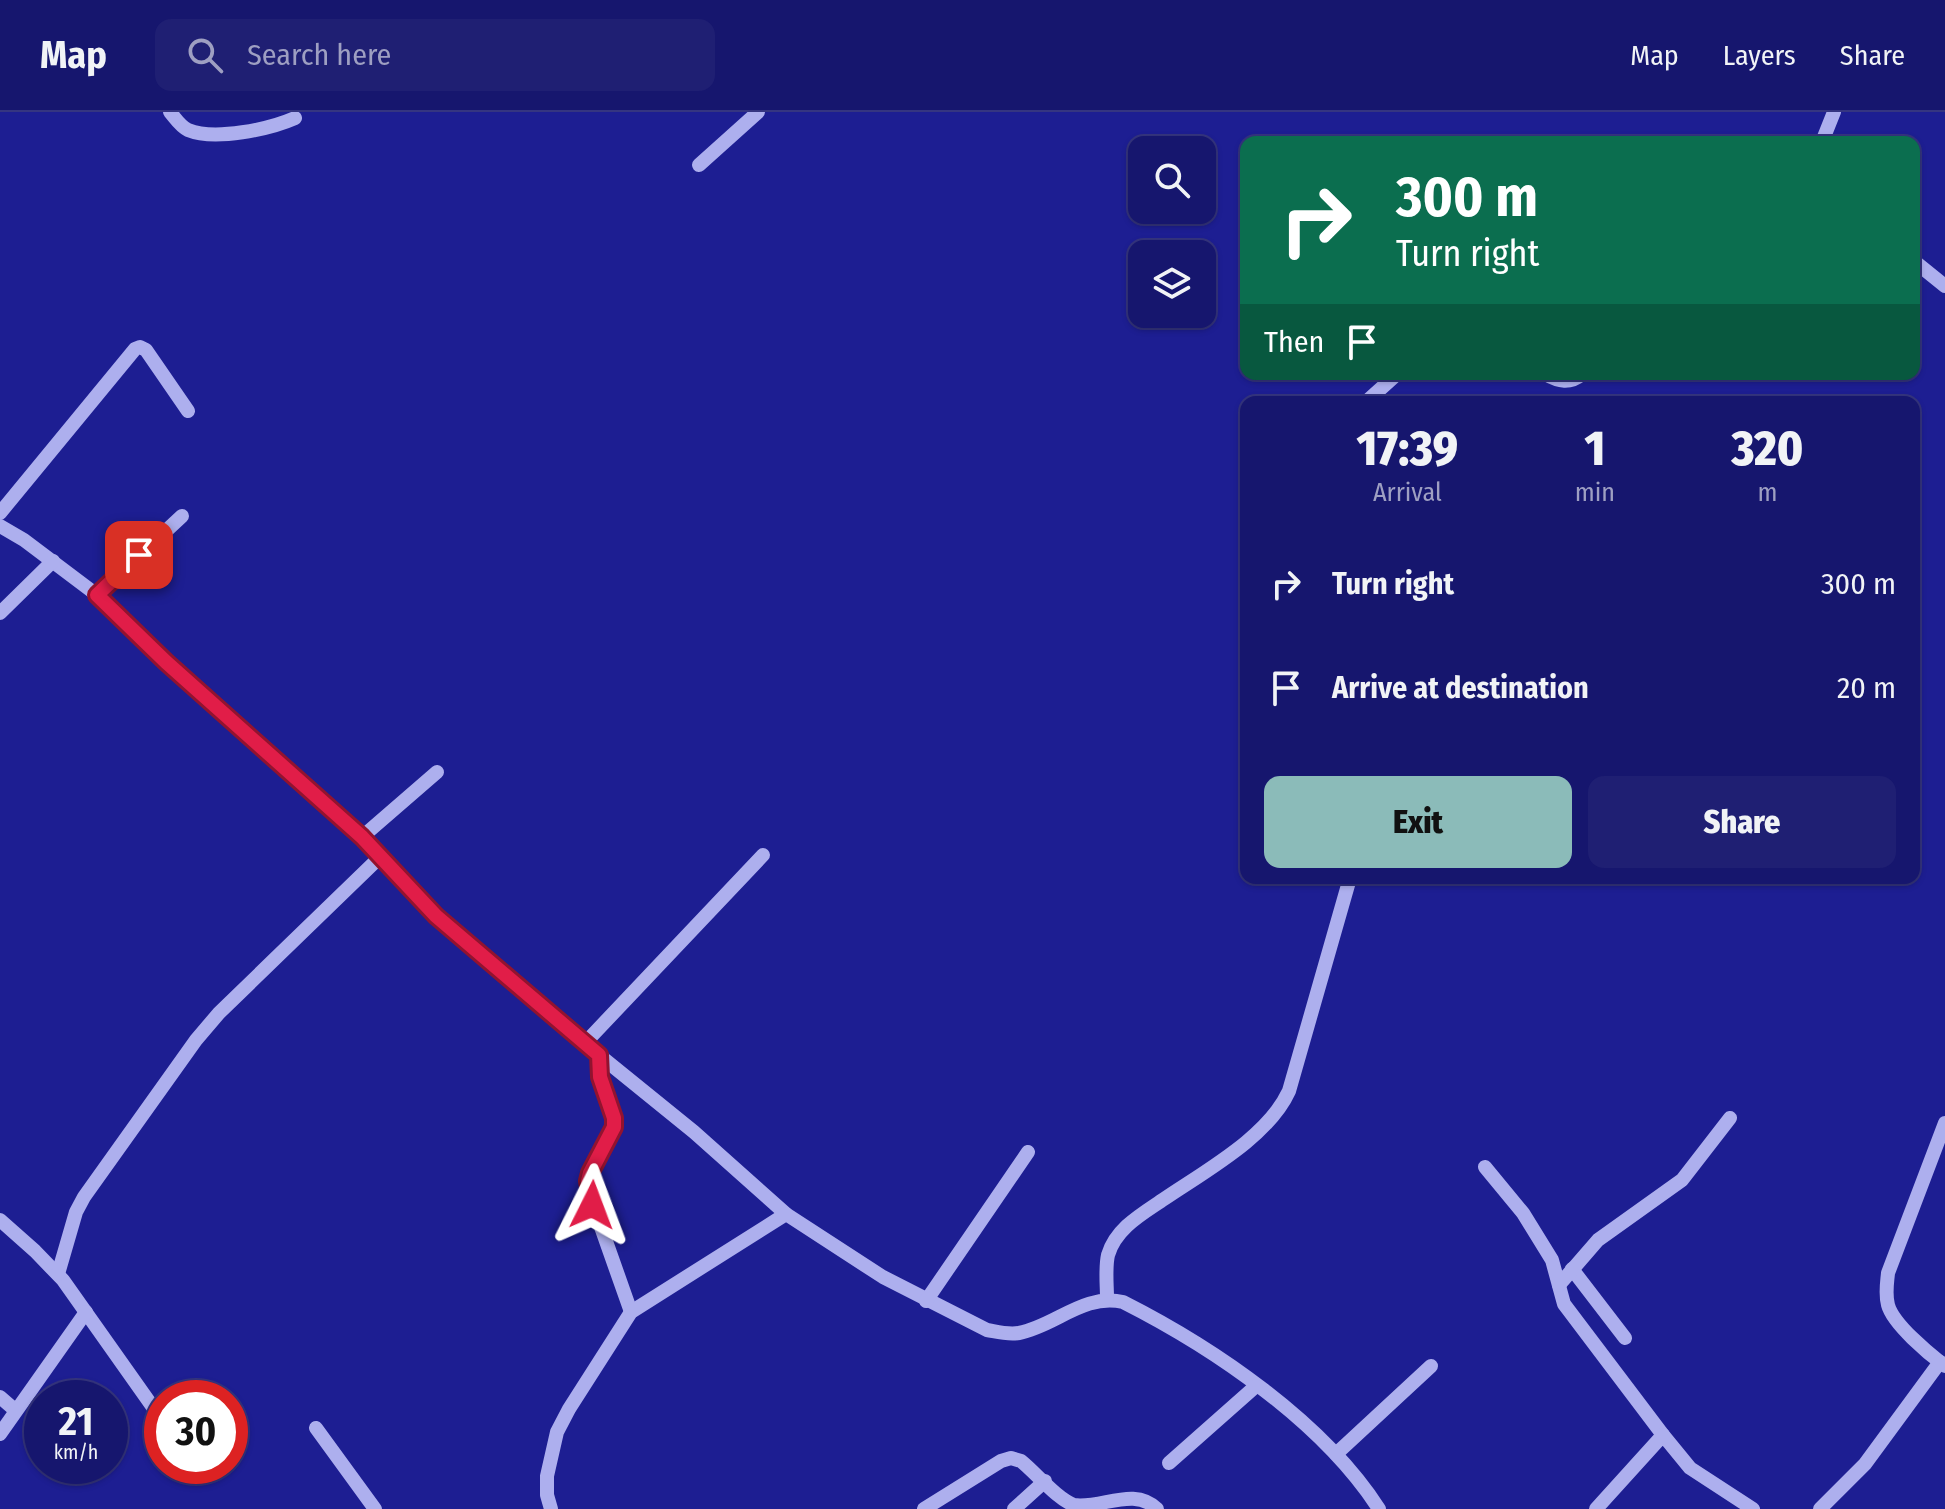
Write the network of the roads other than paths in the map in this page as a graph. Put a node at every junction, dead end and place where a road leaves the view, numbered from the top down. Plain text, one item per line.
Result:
1 (170, 112) edge
2 (758, 112) edge
3 (1834, 112) edge
4 (295, 118) dead end
5 (1824, 136) edge
6 (699, 165) dead end
7 (1920, 266) edge
8 (1945, 286) edge
9 (1390, 380) edge
10 (1373, 396) edge
11 (188, 411) dead end
12 (0, 513) edge
13 (182, 516) dead end
14 (0, 526) edge
15 (53, 561) junction
16 (97, 595) junction
17 (0, 613) edge
18 (437, 772) dead end
19 (362, 837) junction
20 (763, 855) dead end
21 (380, 857) junction
22 (1348, 884) edge
23 (585, 1043) junction
24 (599, 1055) junction
25 (1730, 1118) dead end
26 (1945, 1123) edge
27 (1028, 1152) dead end
28 (1485, 1167) dead end
29 (786, 1214) junction
30 (0, 1220) edge
31 (1572, 1269) junction
32 (58, 1274) junction
33 (1559, 1285) junction
34 (1107, 1298) junction
35 (926, 1301) junction
36 (86, 1312) junction
37 (631, 1312) junction
38 (1625, 1338) dead end
39 (1943, 1364) edge
40 (1431, 1366) dead end
41 (1256, 1386) junction
42 (144, 1394) edge
43 (0, 1397) edge
44 (15, 1410) junction
45 (316, 1428) dead end
46 (0, 1434) edge
47 (1663, 1435) junction
48 (1336, 1454) junction
49 (1169, 1463) dead end
50 (1045, 1481) junction
51 (375, 1509) edge
52 (551, 1509) edge
53 (924, 1509) edge
54 (1014, 1509) edge
55 (1157, 1509) edge
56 (1379, 1509) edge
57 (1596, 1509) edge
58 (1753, 1509) edge
59 (1820, 1509) edge

1 - 4 street
2 - 6 street
3 - 5 street
7 - 8 street
9 - 10 street
11 - 12 street
13 - 16 street
14 - 15 street
15 - 16 street
15 - 17 street
16 - 19 street
18 - 19 street
19 - 21 street
20 - 23 street
21 - 23 street
21 - 32 street
22 - 34 street
23 - 24 street
24 - 29 street
24 - 37 street
25 - 31 street
26 - 39 street
27 - 35 street
28 - 33 street
29 - 35 street
29 - 37 street
30 - 32 street
31 - 33 street
31 - 38 street
32 - 36 street
33 - 47 street
34 - 35 street
34 - 41 street
36 - 42 street
36 - 44 street
37 - 52 street
39 - 59 street
40 - 48 street
41 - 48 street
41 - 49 street
43 - 44 street
44 - 46 street
45 - 51 street
47 - 57 street
47 - 58 street
48 - 56 street
50 - 53 street
50 - 54 street
50 - 55 street

